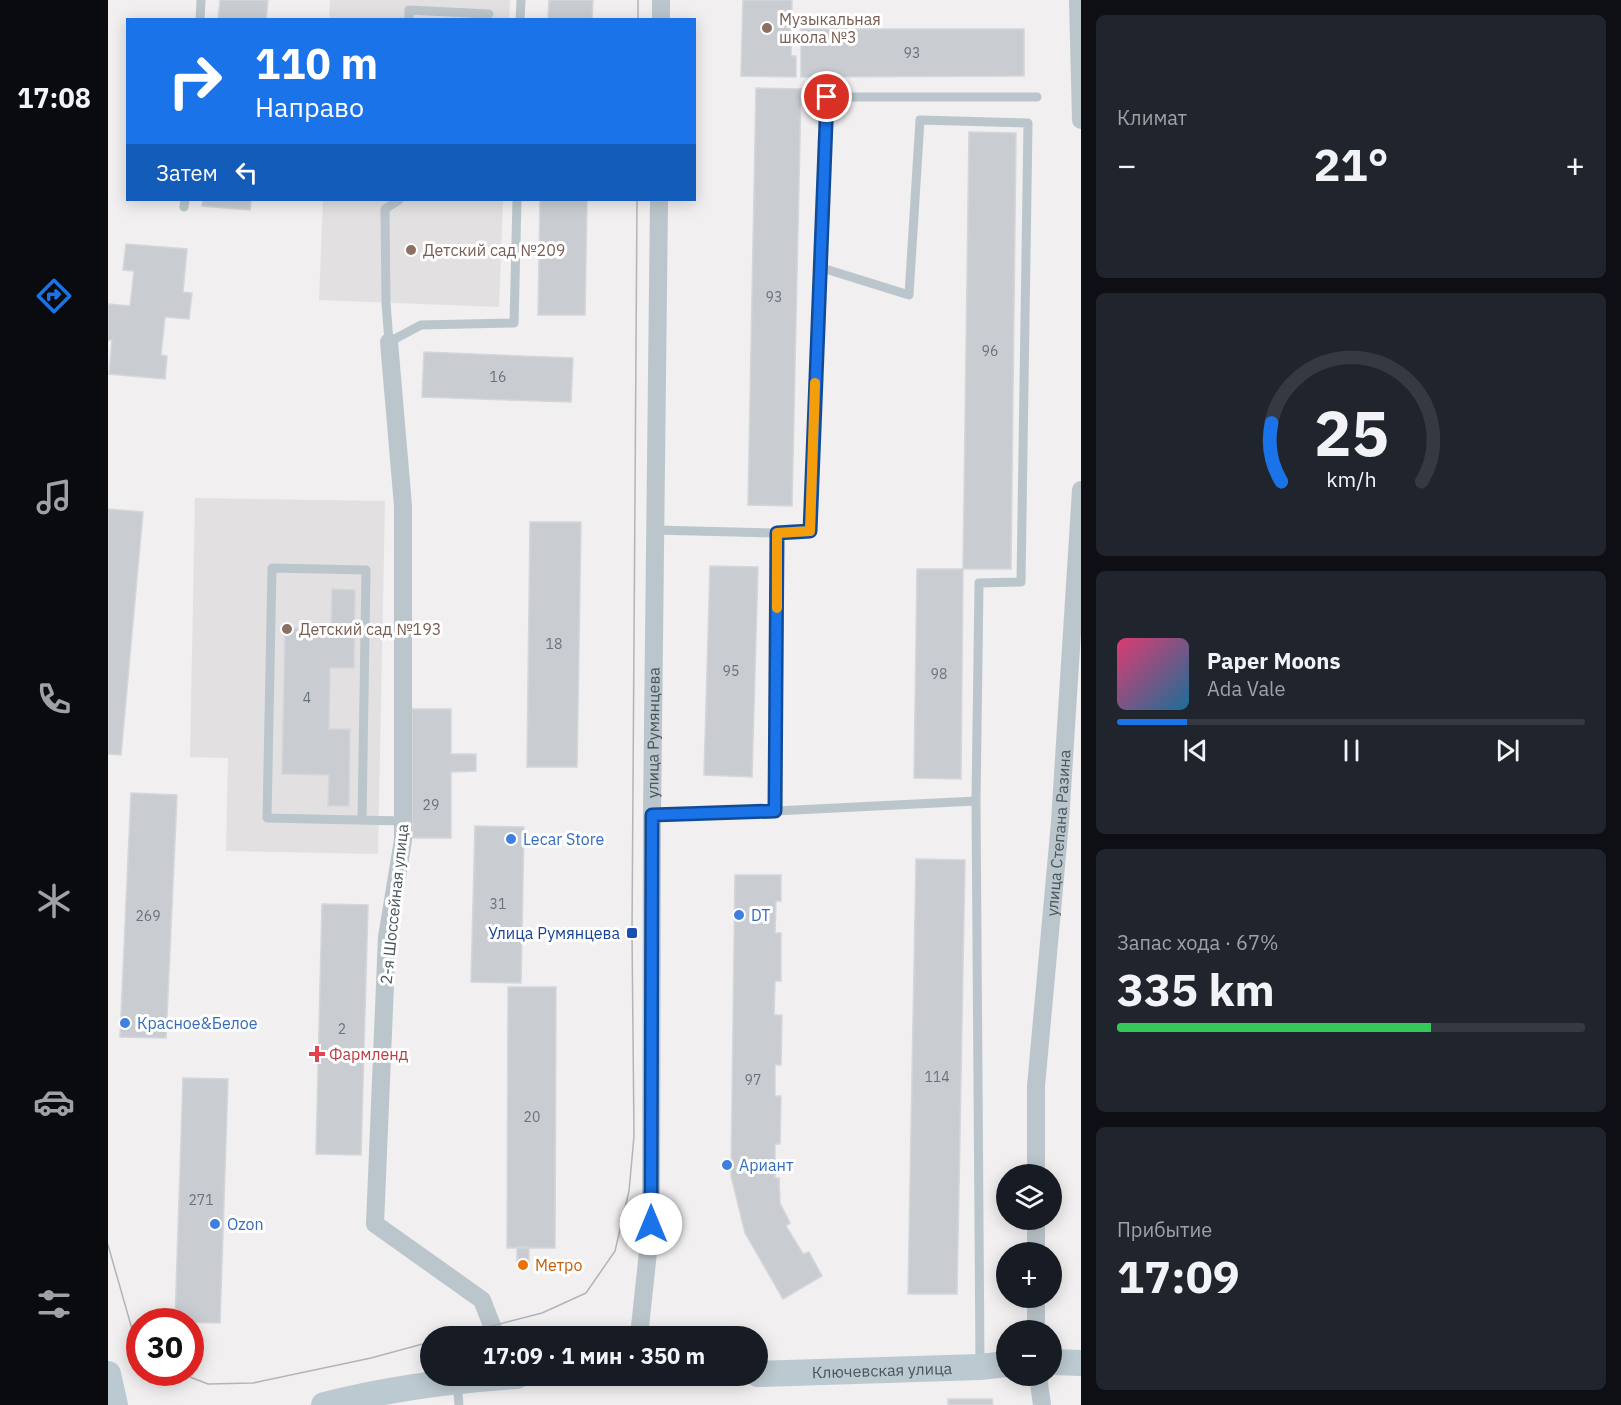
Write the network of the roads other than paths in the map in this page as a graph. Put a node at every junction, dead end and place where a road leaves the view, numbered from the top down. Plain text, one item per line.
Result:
1 (201, 0) edge
2 (521, 0) edge
3 (661, 0) edge
4 (1078, 0) edge
5 (489, 14) dead end
6 (200, 18) edge
7 (409, 18) edge
8 (520, 18) edge
9 (660, 18) edge
10 (1037, 97) dead end
11 (1081, 120) edge
12 (397, 201) edge
13 (517, 201) edge
14 (659, 201) edge
15 (819, 267) junction
16 (389, 342) junction
17 (1081, 490) edge
18 (655, 530) junction
19 (777, 533) junction
20 (976, 801) junction
21 (775, 811) junction
22 (652, 815) junction
23 (362, 820) junction
24 (403, 821) junction
25 (1036, 1164) edge
26 (492, 1326) edge
27 (640, 1326) edge
28 (1062, 1362) edge
29 (1081, 1363) edge
30 (996, 1365) edge
31 (980, 1367) junction
32 (108, 1374) edge
33 (768, 1374) edge
34 (480, 1386) edge
35 (1039, 1386) edge
36 (458, 1393) edge
37 (115, 1405) edge
38 (324, 1405) edge
39 (1042, 1405) edge

1 - 6 lane
2 - 8 lane
3 - 9 street
4 - 11 street
5 - 7 lane
10 - 15 lane
12 - 16 lane
13 - 16 lane
14 - 18 street, улица Румянцева
15 - 19 lane
15 - 20 lane
16 - 24 street, 2-я Шоссейная улица
17 - 25 street, улица Степана Разина
18 - 19 lane
18 - 22 street, улица Румянцева
19 - 21 lane
20 - 21 lane
20 - 31 lane
21 - 22 lane
22 - 27 street, улица Румянцева
23 - 23 lane
23 - 24 lane
24 - 26 street, 2-я Шоссейная улица
28 - 29 street
30 - 31 street, Ключевская улица
31 - 33 street, Ключевская улица
32 - 37 street
34 - 36 street
35 - 39 street
36 - 38 street

